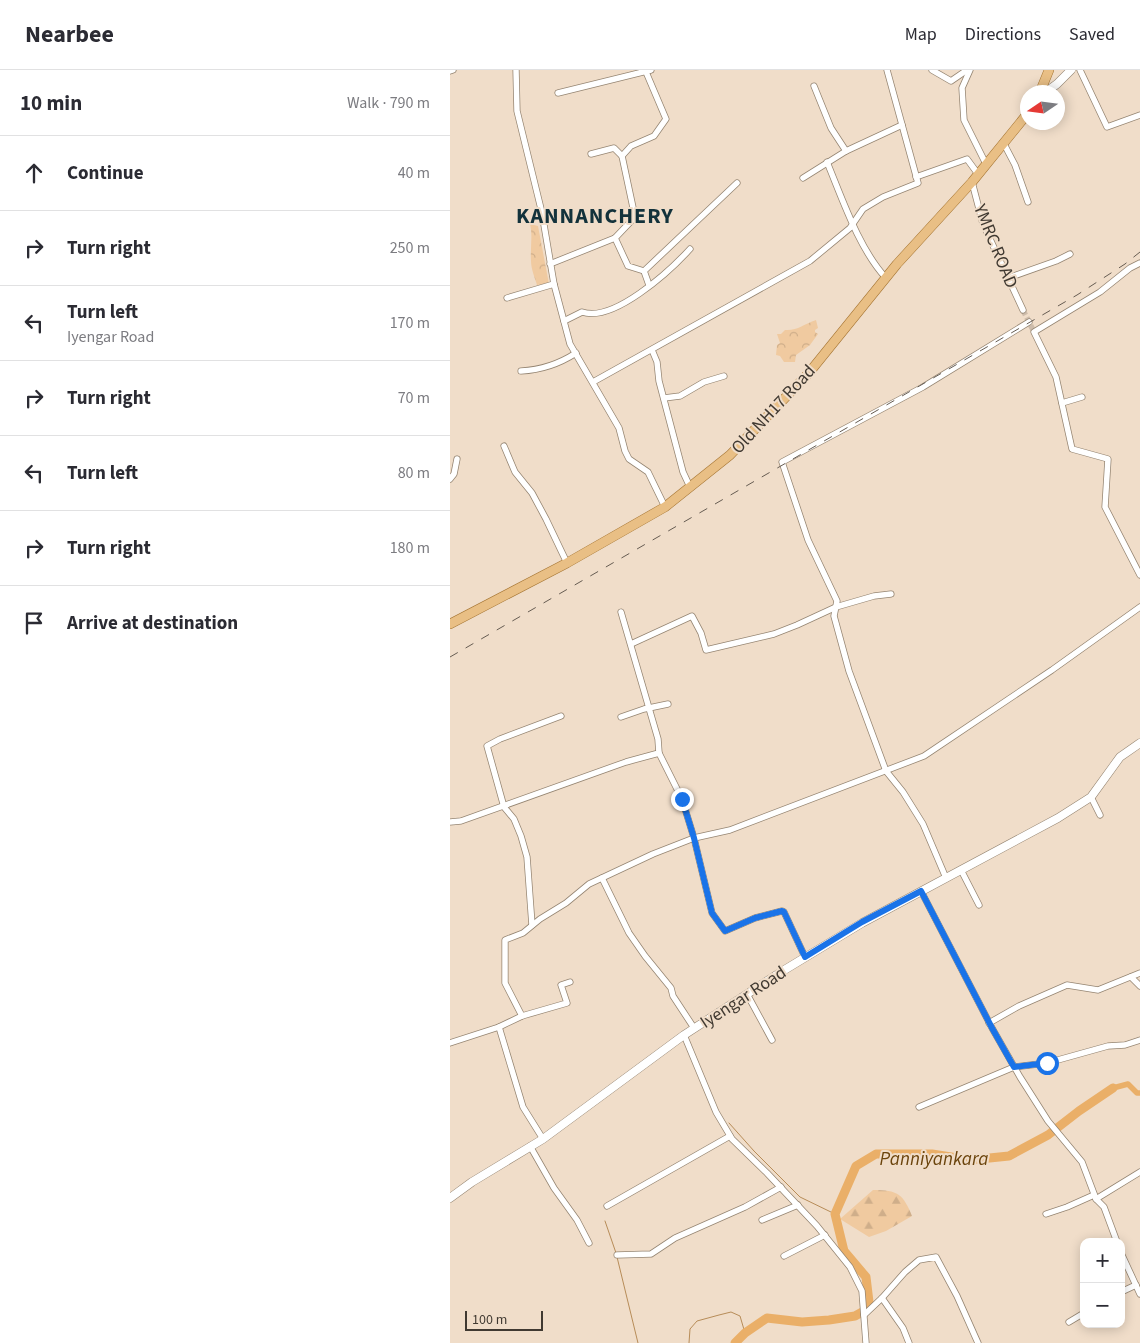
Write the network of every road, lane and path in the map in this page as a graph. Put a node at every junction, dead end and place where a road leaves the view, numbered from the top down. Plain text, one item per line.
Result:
1 (516, 70) edge
2 (887, 70) edge
3 (932, 70) edge
4 (969, 70) edge
5 (1049, 70) edge
6 (1070, 70) edge
7 (1080, 70) edge
8 (648, 71) edge
9 (1043, 85) edge
10 (1056, 85) edge
11 (814, 86) dead end
12 (558, 92) dead end
13 (1140, 115) edge
14 (1020, 123) edge
15 (902, 125) junction
16 (1004, 144) junction
17 (846, 151) junction
18 (591, 154) dead end
19 (622, 156) junction
20 (827, 162) junction
21 (986, 164) junction
22 (978, 174) junction
23 (916, 177) junction
24 (803, 178) dead end
25 (972, 182) junction
26 (737, 183) dead end
27 (1028, 202) dead end
28 (853, 223) junction
29 (615, 238) junction
30 (690, 250) dead end
31 (1070, 254) dead end
32 (1140, 263) edge
33 (550, 264) junction
34 (644, 271) junction
35 (886, 278) junction
36 (1008, 278) junction
37 (554, 284) junction
38 (649, 285) junction
39 (507, 298) dead end
40 (1023, 310) tunnel mouth
41 (564, 321) junction
42 (1029, 322) dead end
43 (652, 350) junction
44 (576, 353) junction
45 (521, 371) dead end
46 (724, 376) dead end
47 (594, 382) junction
48 (1082, 397) dead end
49 (664, 398) junction
50 (1062, 403) junction
51 (504, 446) dead end
52 (457, 459) dead end
53 (450, 479) edge
54 (690, 487) junction
55 (665, 507) junction
56 (567, 562) junction
57 (1140, 575) edge
58 (892, 594) dead end
59 (836, 607) junction
60 (1140, 607) edge
61 (621, 612) dead end
62 (450, 624) edge
63 (631, 644) junction
64 (668, 704) dead end
65 (650, 709) junction
66 (561, 716) dead end
67 (621, 717) dead end
68 (1140, 743) edge
69 (659, 752) junction
70 (886, 771) junction
71 (1091, 797) junction
72 (504, 806) junction
73 (1100, 815) dead end
74 (450, 822) edge
75 (694, 838) junction
76 (961, 870) junction
77 (602, 878) junction
78 (946, 878) junction
79 (921, 891) junction
80 (979, 905) dead end
81 (532, 925) junction
82 (805, 957) junction
83 (1140, 973) edge
84 (1131, 976) junction
85 (570, 982) dead end
86 (1140, 986) edge
87 (747, 994) junction
88 (522, 1016) junction
89 (989, 1023) junction
90 (499, 1027) junction
91 (694, 1028) junction
92 (684, 1035) junction
93 (772, 1040) dead end
94 (1140, 1040) edge
95 (450, 1043) edge
96 (1014, 1067) junction
97 (919, 1107) dead end
98 (730, 1136) junction
99 (543, 1139) junction
100 (530, 1146) junction
101 (1140, 1172) edge
102 (781, 1187) junction
103 (1095, 1197) junction
104 (450, 1198) edge
105 (798, 1205) junction
106 (607, 1206) dead end
107 (1046, 1214) dead end
108 (762, 1220) dead end
109 (825, 1235) junction
110 (1116, 1238) edge
111 (589, 1243) dead end
112 (617, 1255) dead end
113 (784, 1256) dead end
114 (1125, 1262) edge
115 (1136, 1285) junction
116 (1125, 1290) edge
117 (1140, 1294) edge
118 (882, 1298) junction
119 (864, 1315) junction
120 (1080, 1315) edge
121 (1069, 1322) dead end
122 (866, 1343) edge
123 (909, 1343) edge
124 (978, 1343) edge

1 - 33 street
2 - 15 street
3 - 4 street
4 - 21 street
5 - 9 main road
6 - 10 main road
7 - 13 street
8 - 12 street
8 - 19 street
11 - 17 street
14 - 16 main road, Old NH17 Road
15 - 17 street
15 - 23 street
16 - 21 main road, Old NH17 Road
16 - 27 street
17 - 20 street
18 - 19 street
19 - 29 street
20 - 24 street
20 - 28 street
21 - 22 main road, Old NH17 Road
22 - 23 street
22 - 25 main road, Old NH17 Road
23 - 28 street
25 - 35 main road, Old NH17 Road
25 - 36 street, YMRC ROAD
26 - 34 street
28 - 35 street
28 - 43 street
29 - 33 street
29 - 34 street
30 - 38 street
31 - 36 street
32 - 50 street
33 - 37 street
34 - 38 street
35 - 54 main road, Old NH17 Road
36 - 40 street, YMRC ROAD
37 - 39 street
37 - 41 street
38 - 41 street
41 - 44 street
42 - 59 street
43 - 47 street
43 - 49 street
44 - 45 street
44 - 47 street
46 - 49 street
47 - 55 street
48 - 50 street
49 - 54 street
50 - 57 street
51 - 56 street
52 - 53 street
54 - 55 main road, Old NH17 Road
55 - 56 main road, Old NH17 Road
56 - 62 main road, Old NH17 Road
58 - 59 street
59 - 63 street
59 - 70 street
60 - 70 street
61 - 63 street
63 - 65 street
64 - 65 street
65 - 67 street
65 - 69 street
66 - 72 street
68 - 71 main road, Iyengar Road
69 - 72 street
69 - 75 street
70 - 75 street
70 - 78 street
71 - 73 street
71 - 76 main road, Iyengar Road
72 - 74 street
72 - 81 street
75 - 77 street
75 - 82 street
76 - 78 main road, Iyengar Road
76 - 80 street
77 - 81 street
77 - 91 street
78 - 79 main road, Iyengar Road
79 - 82 main road, Iyengar Road
79 - 89 street
81 - 88 street
82 - 87 main road, Iyengar Road
83 - 84 street
84 - 86 street
84 - 89 street
85 - 88 street
87 - 91 main road, Iyengar Road
87 - 93 street
88 - 90 street
89 - 96 street
90 - 95 street
90 - 99 street
91 - 92 main road, Iyengar Road
92 - 98 street
92 - 99 main road, Iyengar Road
94 - 96 street
96 - 97 street
96 - 103 street
98 - 102 street
98 - 106 street
99 - 100 main road, Iyengar Road
100 - 104 main road, Iyengar Road
100 - 111 street
101 - 103 street
102 - 105 street
102 - 112 street
103 - 107 street
103 - 110 street
105 - 108 street
105 - 109 street
109 - 113 street
109 - 119 street
114 - 115 street
115 - 116 street
115 - 117 street
118 - 119 street
118 - 123 street
118 - 124 street
119 - 122 street
120 - 121 street

